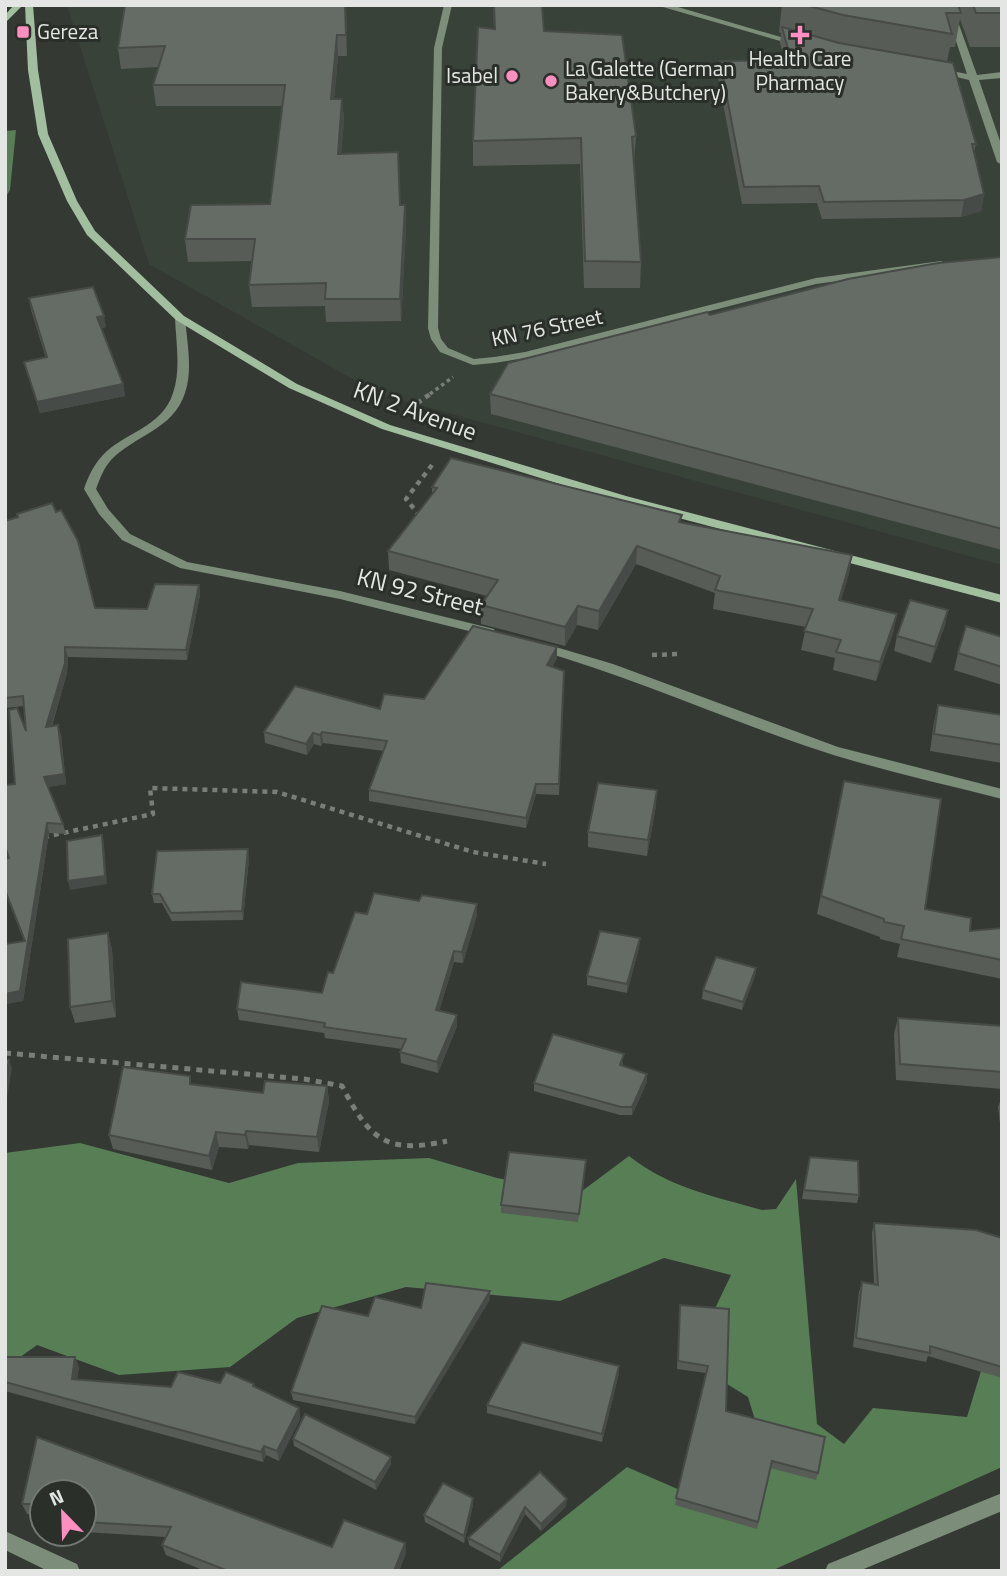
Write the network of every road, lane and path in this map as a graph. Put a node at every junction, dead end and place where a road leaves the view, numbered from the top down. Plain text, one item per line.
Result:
1 (19, 5) edge
2 (29, 5) edge
3 (448, 5) edge
4 (660, 5) edge
5 (948, 5) edge
6 (5, 20) edge
7 (811, 47) edge
8 (924, 69) edge
9 (1002, 75) edge
10 (975, 78) junction
11 (1002, 162) edge
12 (947, 263) edge
13 (180, 318) junction
14 (473, 362) junction
15 (386, 427) junction
16 (451, 448) junction
17 (420, 517) edge
18 (1002, 599) edge
19 (1002, 794) edge
20 (32, 839) edge
21 (546, 864) dead end
22 (5, 1053) edge
23 (447, 1141) dead end
24 (1002, 1502) edge
25 (5, 1540) edge
26 (70, 1571) edge
27 (835, 1571) edge

1 - 6 main road
2 - 13 main road, KN 2 Avenue
3 - 14 street, KN 76 Street
4 - 7 street
5 - 10 street
8 - 10 street
9 - 10 street
10 - 11 street
12 - 14 street, KN 76 Street
13 - 15 main road, KN 2 Avenue
13 - 19 street, KN 92 Street
14 - 15 path
15 - 16 main road, KN 2 Avenue
16 - 17 path
16 - 18 main road, KN 2 Avenue
20 - 21 path
22 - 23 path
24 - 27 street
25 - 26 street

